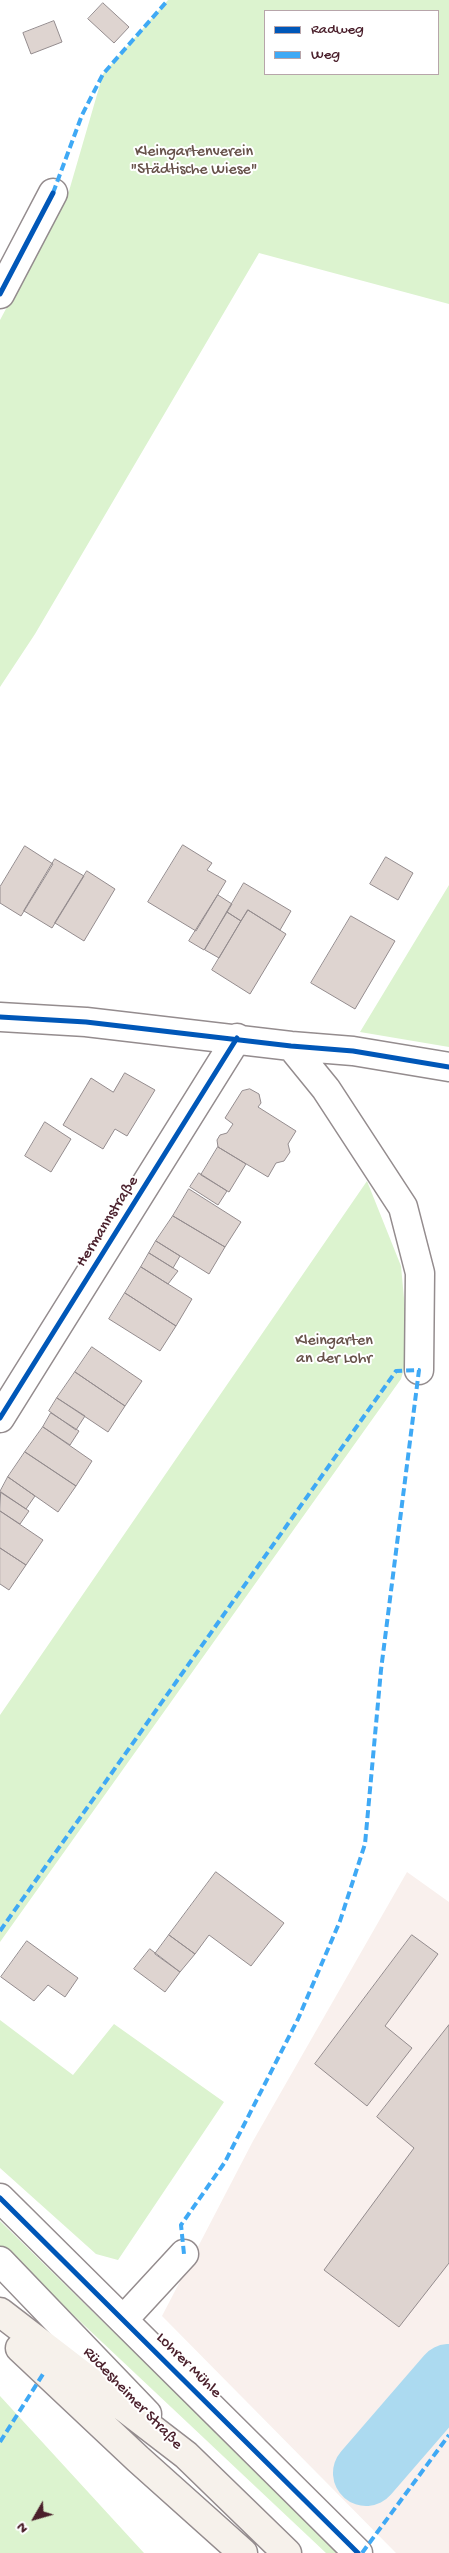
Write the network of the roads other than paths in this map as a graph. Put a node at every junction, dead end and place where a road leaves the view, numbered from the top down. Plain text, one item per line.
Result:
1 (53, 193) dead end
2 (0, 294) edge
3 (0, 1017) edge
4 (237, 1038) junction
5 (291, 1046) junction
6 (449, 1067) edge
7 (419, 1370) dead end
8 (0, 1418) edge
9 (0, 2198) edge
10 (184, 2254) dead end
11 (0, 2262) edge
12 (0, 2312) edge
13 (124, 2319) junction
14 (0, 2330) edge
15 (186, 2455) junction
16 (138, 2460) junction
17 (219, 2553) edge
18 (243, 2553) edge
19 (288, 2553) edge
20 (358, 2553) edge

1 - 2 street
3 - 4 street
4 - 5 street
4 - 8 street, Hermannstraße
5 - 6 street
5 - 7 street
9 - 13 street, Lohrer Mühle
10 - 13 street
11 - 15 street, Rüdesheimer Straße
12 - 15 main road, Rüdesheimer Straße
13 - 20 street, Lohrer Mühle
14 - 16 main road
15 - 19 main road
16 - 17 main road
16 - 18 main road

